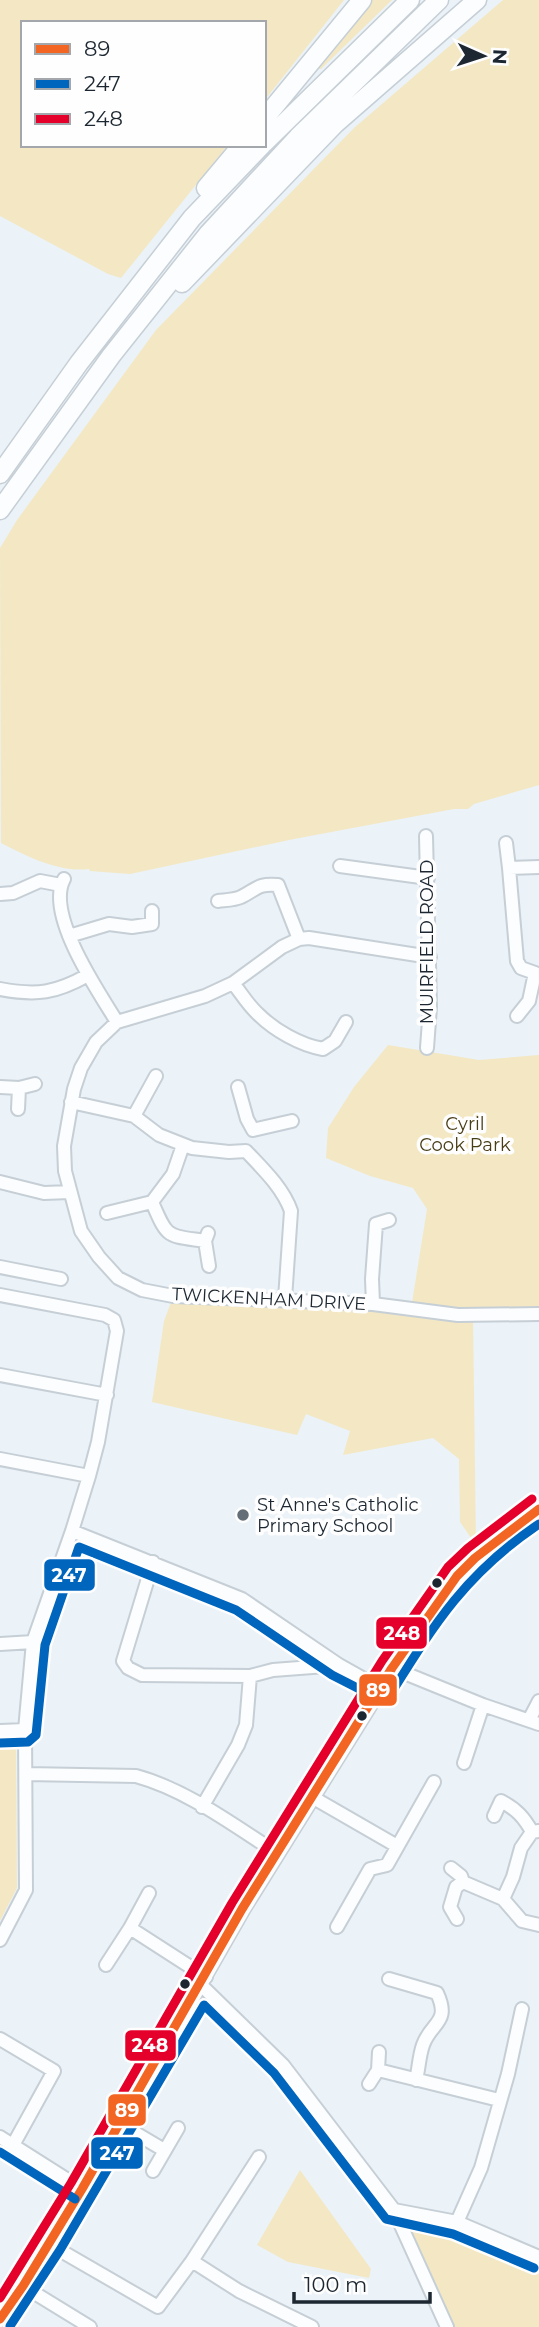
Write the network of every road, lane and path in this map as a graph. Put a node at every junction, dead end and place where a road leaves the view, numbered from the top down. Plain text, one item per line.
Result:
1 (362, 0) edge
2 (410, 0) edge
3 (439, 0) edge
4 (477, 0) edge
5 (266, 117) edge
6 (266, 141) edge
7 (240, 147) edge
8 (260, 147) edge
9 (111, 356) junction
10 (79, 363) junction
11 (0, 474) edge
12 (0, 510) edge
13 (426, 836) dead end
14 (506, 843) dead end
15 (340, 866) dead end
16 (539, 867) edge
17 (509, 868) junction
18 (428, 878) junction
19 (0, 894) edge
20 (218, 901) dead end
21 (155, 922) dead end
22 (69, 936) junction
23 (299, 939) junction
24 (430, 957) junction
25 (537, 973) edge
26 (88, 975) junction
27 (233, 983) junction
28 (0, 989) edge
29 (517, 1016) dead end
30 (117, 1022) junction
31 (346, 1022) dead end
32 (426, 1048) dead end
33 (156, 1076) dead end
34 (35, 1084) dead end
35 (0, 1087) edge
36 (238, 1087) dead end
37 (19, 1088) junction
38 (72, 1102) junction
39 (18, 1109) dead end
40 (134, 1116) junction
41 (292, 1121) dead end
42 (253, 1130) junction
43 (183, 1145) junction
44 (246, 1151) junction
45 (0, 1182) edge
46 (70, 1192) junction
47 (152, 1202) junction
48 (107, 1213) dead end
49 (389, 1220) dead end
50 (209, 1266) dead end
51 (0, 1267) edge
52 (61, 1279) dead end
53 (0, 1295) edge
54 (285, 1299) junction
55 (373, 1304) junction
56 (539, 1314) edge
57 (0, 1375) edge
58 (107, 1395) junction
59 (0, 1459) edge
60 (89, 1476) junction
61 (539, 1509) edge
62 (72, 1531) junction
63 (153, 1562) junction
64 (33, 1642) junction
65 (0, 1644) edge
66 (339, 1665) junction
67 (392, 1668) junction
68 (250, 1676) junction
69 (380, 1688) junction
70 (539, 1701) edge
71 (483, 1705) junction
72 (534, 1722) edge
73 (25, 1730) junction
74 (0, 1731) edge
75 (464, 1763) dead end
76 (26, 1774) junction
77 (434, 1782) dead end
78 (312, 1797) junction
79 (202, 1807) junction
80 (494, 1816) dead end
81 (536, 1832) edge
82 (397, 1846) junction
83 (277, 1853) junction
84 (451, 1868) dead end
85 (463, 1882) junction
86 (149, 1893) dead end
87 (503, 1899) junction
88 (457, 1919) dead end
89 (539, 1925) edge
90 (337, 1927) dead end
91 (130, 1928) junction
92 (0, 1940) edge
93 (106, 1965) dead end
94 (389, 1979) dead end
95 (203, 1981) junction
96 (522, 2009) dead end
97 (0, 2039) edge
98 (379, 2052) dead end
99 (378, 2070) junction
100 (416, 2080) junction
101 (369, 2084) dead end
102 (499, 2100) junction
103 (120, 2124) junction
104 (178, 2128) dead end
105 (0, 2137) edge
106 (13, 2145) junction
107 (164, 2150) junction
108 (259, 2157) dead end
109 (153, 2171) dead end
110 (82, 2189) junction
111 (394, 2210) junction
112 (457, 2222) junction
113 (49, 2244) junction
114 (539, 2257) edge
115 (192, 2261) junction
116 (23, 2286) junction
117 (0, 2319) edge
118 (90, 2327) edge
119 (312, 2327) edge
120 (447, 2327) edge

1 - 5 highway
2 - 6 highway
3 - 9 highway
4 - 9 highway
7 - 10 highway
8 - 10 highway
9 - 12 highway
10 - 11 highway
13 - 18 street, MUIRFIELD ROAD
14 - 17 street
15 - 18 street
16 - 17 street
17 - 25 street
18 - 24 street, MUIRFIELD ROAD
19 - 22 street
20 - 23 street
21 - 22 street
22 - 26 street
23 - 24 street
23 - 27 street, TWICKENHAM DRIVE
24 - 32 street, MUIRFIELD ROAD
25 - 29 street
26 - 28 street
26 - 30 street
27 - 30 street, TWICKENHAM DRIVE
27 - 31 street
30 - 38 street, TWICKENHAM DRIVE
33 - 40 street
34 - 37 street
35 - 37 street
36 - 42 street
37 - 39 street
38 - 40 street
38 - 46 street, TWICKENHAM DRIVE
40 - 43 street
41 - 42 street
42 - 44 street
43 - 44 street
43 - 47 street
44 - 54 street
45 - 46 street
46 - 54 street, TWICKENHAM DRIVE
47 - 48 street
47 - 50 street
49 - 55 street
51 - 52 street
53 - 58 street
54 - 55 street, TWICKENHAM DRIVE
55 - 56 street, TWICKENHAM DRIVE
57 - 58 street
58 - 60 street
59 - 60 street
60 - 62 street
61 - 67 main road
62 - 63 street
62 - 64 street
63 - 66 street
63 - 68 street
64 - 65 street
64 - 73 street
66 - 68 street
66 - 69 street
67 - 69 main road
67 - 71 street
68 - 79 street
69 - 78 main road
70 - 72 street
71 - 72 street
71 - 75 street
73 - 74 street
73 - 76 street
76 - 79 street
76 - 92 street
77 - 82 street
78 - 82 street
78 - 83 main road
79 - 83 street
80 - 81 street
81 - 87 street
82 - 90 street
83 - 95 main road
84 - 85 street
85 - 87 street
85 - 88 street
86 - 91 street
87 - 89 street
91 - 93 street
91 - 95 street
94 - 100 street
95 - 103 main road
95 - 111 street
96 - 102 street
97 - 106 street
98 - 99 street
99 - 100 street
99 - 101 street
100 - 102 street
102 - 112 street
103 - 107 street
103 - 110 main road
104 - 107 street
105 - 106 street
106 - 110 street
107 - 109 street
108 - 115 street
110 - 113 main road
111 - 112 street
111 - 120 street
112 - 114 street
113 - 115 street
113 - 116 main road
115 - 119 street
116 - 117 main road
116 - 118 street

